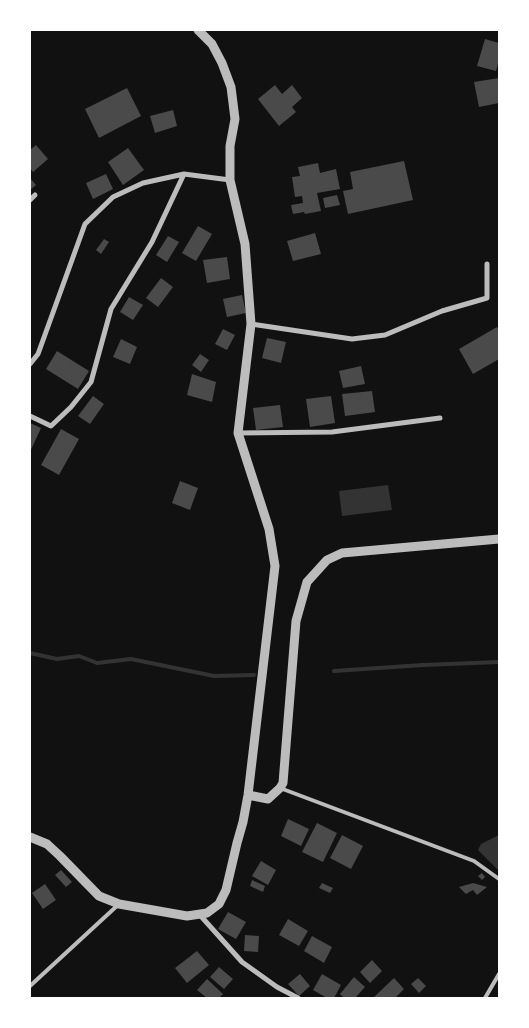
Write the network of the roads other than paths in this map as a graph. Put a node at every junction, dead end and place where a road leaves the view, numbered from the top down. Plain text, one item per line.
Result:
1 (198, 30) edge
2 (184, 174) junction
3 (230, 180) junction
4 (35, 195) dead end
5 (30, 200) edge
6 (486, 264) dead end
7 (251, 324) junction
8 (30, 364) edge
9 (30, 416) edge
10 (440, 418) dead end
11 (238, 433) junction
12 (499, 539) edge
13 (280, 788) junction
14 (248, 796) junction
15 (30, 837) edge
16 (499, 879) edge
17 (119, 904) junction
18 (199, 914) junction
19 (499, 974) edge
20 (30, 986) edge
21 (298, 998) edge
22 (485, 998) edge

1 - 3 street
2 - 3 street
2 - 8 street
2 - 9 street
3 - 7 street
4 - 5 street
6 - 7 street
7 - 11 street
10 - 11 street
11 - 14 street
12 - 13 street
13 - 14 street
13 - 16 lane
14 - 18 street
15 - 17 street
17 - 18 street
17 - 20 lane
18 - 21 street
19 - 22 lane

